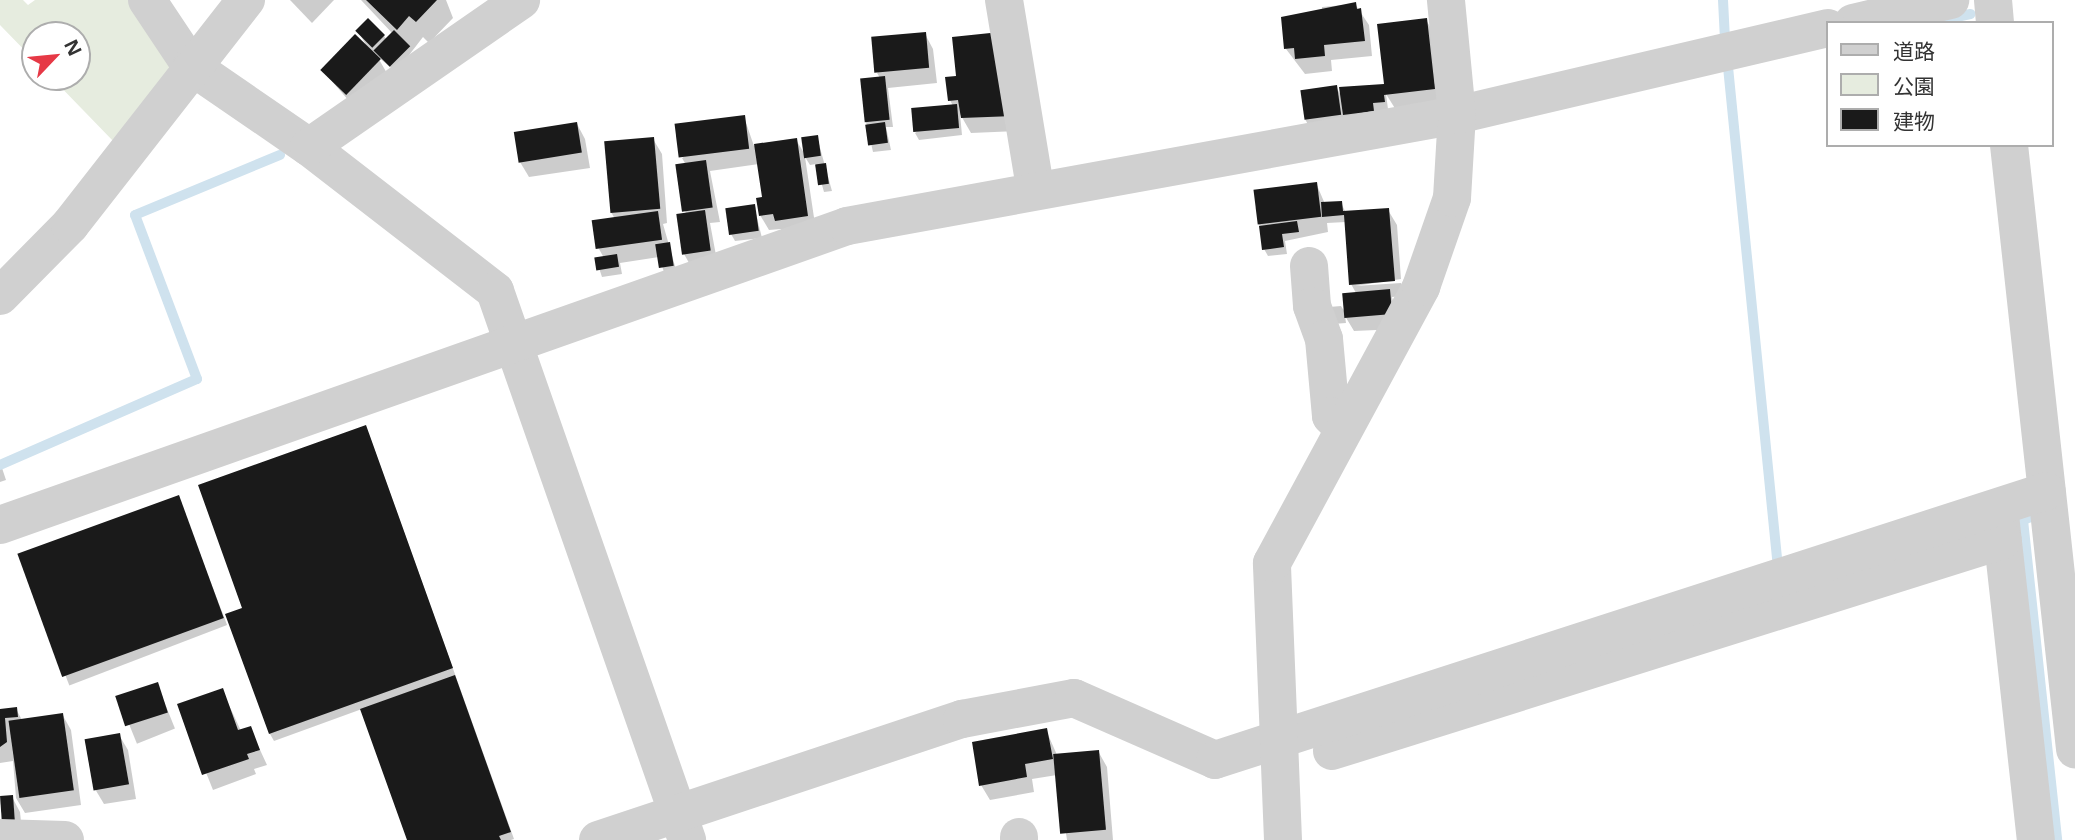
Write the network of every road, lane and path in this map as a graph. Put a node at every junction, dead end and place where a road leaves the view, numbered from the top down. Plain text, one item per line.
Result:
1 (147, 0) edge
2 (246, 0) edge
3 (521, 0) edge
4 (1003, 0) edge
5 (1446, 0) edge
6 (1951, 0) edge
7 (1993, 0) edge
8 (1862, 21) edge
9 (1995, 21) edge
10 (1826, 28) edge
11 (191, 66) junction
12 (1457, 115) junction
13 (309, 147) junction
14 (2009, 147) edge
15 (1035, 188) junction
16 (1309, 267) dead end
17 (0, 296) edge
18 (512, 343) junction
19 (1344, 429) junction
20 (2047, 491) junction
21 (0, 525) edge
22 (2001, 525) junction
23 (2075, 749) edge
24 (1280, 753) junction
25 (682, 826) edge
26 (0, 838) edge
27 (65, 840) edge
28 (598, 840) edge
29 (1283, 840) edge
30 (2036, 840) edge

1 - 11 street
2 - 11 street
3 - 13 street
4 - 15 street
5 - 12 street
6 - 8 street
7 - 9 street
10 - 12 street
11 - 13 street
11 - 17 street
12 - 15 street
12 - 19 street
13 - 18 street
14 - 20 street
15 - 18 street
16 - 19 street
18 - 21 street
18 - 25 street
19 - 24 street
20 - 22 street
20 - 23 street
22 - 24 street
22 - 30 street
24 - 25 street
24 - 29 street
25 - 28 street
26 - 27 street

